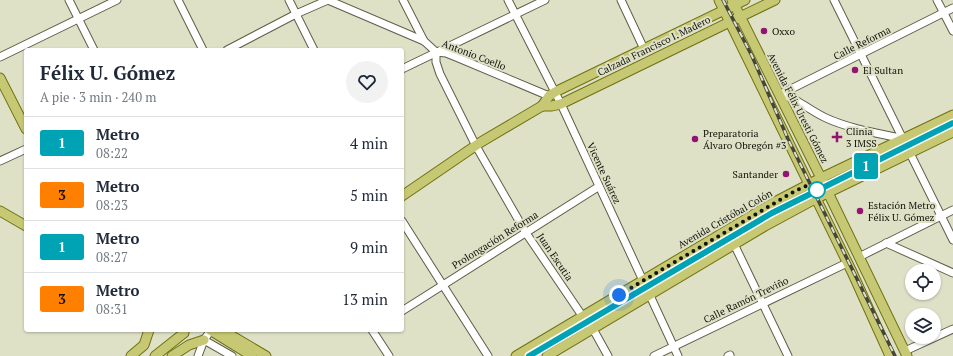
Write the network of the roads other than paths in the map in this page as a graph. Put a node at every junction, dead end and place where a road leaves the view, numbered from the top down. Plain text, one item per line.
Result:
1 (69, 0) edge
2 (117, 0) edge
3 (178, 0) edge
4 (289, 0) edge
5 (328, 0) edge
6 (403, 0) edge
7 (508, 0) edge
8 (545, 0) edge
9 (620, 0) edge
10 (719, 0) edge
11 (745, 0) edge
12 (775, 0) edge
13 (834, 0) edge
14 (938, 0) edge
15 (733, 3) edge
16 (953, 8) edge
17 (724, 10) junction
18 (944, 13) junction
19 (296, 14) junction
20 (515, 15) junction
21 (740, 17) junction
22 (79, 19) junction
23 (730, 22) junction
24 (953, 31) edge
25 (424, 41) junction
26 (93, 48) edge
27 (202, 48) edge
28 (231, 48) edge
29 (313, 48) edge
30 (644, 49) junction
31 (436, 52) junction
32 (861, 55) junction
33 (0, 57) edge
34 (404, 68) edge
35 (0, 78) edge
36 (552, 94) junction
37 (779, 96) junction
38 (561, 104) junction
39 (542, 106) junction
40 (953, 115) edge
41 (24, 125) edge
42 (953, 132) edge
43 (904, 139) junction
44 (476, 146) junction
45 (24, 150) edge
46 (910, 153) junction
47 (0, 161) edge
48 (821, 178) junction
49 (808, 185) junction
50 (598, 187) junction
51 (828, 193) junction
52 (404, 195) edge
53 (815, 200) junction
54 (953, 210) edge
55 (0, 211) edge
56 (942, 216) junction
57 (404, 224) edge
58 (24, 225) edge
59 (526, 233) junction
60 (953, 240) edge
61 (886, 243) junction
62 (734, 244) junction
63 (859, 257) junction
64 (847, 262) junction
65 (953, 273) edge
66 (643, 280) junction
67 (443, 285) junction
68 (649, 294) junction
69 (762, 303) junction
70 (404, 310) edge
71 (583, 317) junction
72 (593, 329) junction
73 (953, 329) edge
74 (148, 332) edge
75 (210, 332) edge
76 (214, 332) edge
77 (225, 332) edge
78 (373, 332) edge
79 (184, 333) dead end
80 (204, 340) junction
81 (674, 346) junction
82 (906, 353) edge
83 (131, 356) edge
84 (155, 356) edge
85 (172, 356) edge
86 (198, 356) edge
87 (232, 356) edge
88 (252, 356) edge
89 (266, 356) edge
90 (389, 356) edge
91 (488, 356) edge
92 (515, 356) edge
93 (547, 356) edge
94 (608, 356) edge
95 (654, 356) edge
96 (678, 356) edge
97 (788, 356) edge
98 (890, 356) edge

1 - 22 street
2 - 22 street
3 - 27 street
4 - 19 street
5 - 19 street
5 - 25 street, Antonio Coello
6 - 25 street
7 - 20 street, Vicente Suárez
8 - 20 street
9 - 30 street
10 - 17 main road
11 - 15 main road, Calzada Francisco I. Madero
12 - 21 main road, Calzada Francisco I. Madero
13 - 32 street
14 - 18 street
15 - 17 main road, Calzada Francisco I. Madero
15 - 21 main road, Avenida Félix Uresti Gómez
16 - 18 street, Calle Reforma
17 - 23 main road
17 - 30 main road, Calzada Francisco I. Madero
18 - 24 street
18 - 32 street, Calle Reforma
19 - 28 street
19 - 29 street
20 - 31 street
20 - 36 street, Vicente Suárez
21 - 23 main road, Calzada Francisco I. Madero
21 - 37 main road, Avenida Félix Uresti Gómez
22 - 26 street
22 - 33 street
23 - 38 main road, Calzada Francisco I. Madero
23 - 49 main road
25 - 31 street, Antonio Coello
30 - 36 main road, Calzada Francisco I. Madero
31 - 34 street
31 - 36 street, Antonio Coello
31 - 44 street, Juan Escutia
32 - 37 street, Calle Reforma
32 - 43 street
35 - 41 main road
36 - 38 street, Vicente Suárez
36 - 39 main road, Calzada Francisco I. Madero
37 - 43 street
37 - 48 main road, Avenida Félix Uresti Gómez
38 - 39 main road, Calzada Francisco I. Madero
38 - 50 street, Vicente Suárez
39 - 44 main road, Calzada Francisco I. Madero
40 - 43 main road, Avenida Cristóbal Colón
42 - 46 main road
43 - 46 street
43 - 48 main road, Avenida Cristóbal Colón
44 - 52 main road, Calzada Francisco I. Madero
44 - 59 street, Juan Escutia
45 - 47 street
46 - 51 main road
46 - 56 street
48 - 49 main road, Avenida Cristóbal Colón
48 - 51 main road, Avenida Félix Uresti Gómez
49 - 53 main road
49 - 66 main road, Avenida Cristóbal Colón
50 - 59 street, Prolongación Reforma
50 - 66 street, Vicente Suárez
51 - 53 main road
51 - 63 main road, Avenida Félix Uresti Gómez
53 - 62 main road
53 - 64 main road
54 - 56 street
55 - 58 main road
56 - 60 street
56 - 61 street
57 - 67 street
59 - 67 street, Prolongación Reforma
59 - 71 street, Juan Escutia
61 - 63 street
61 - 65 street
62 - 68 main road
62 - 69 street
63 - 82 main road, Avenida Félix Uresti Gómez
64 - 69 street, Calle Ramón Treviño
64 - 98 main road
66 - 68 street, Vicente Suárez
66 - 71 main road, Avenida Cristóbal Colón
67 - 70 street, Prolongación Reforma
67 - 91 street
68 - 72 main road
68 - 81 street, Vicente Suárez
69 - 81 street, Calle Ramón Treviño
69 - 97 street
71 - 72 street, Juan Escutia
71 - 92 main road, Avenida Cristóbal Colón
72 - 93 main road
72 - 94 street, Juan Escutia
73 - 82 street
74 - 83 main road
75 - 80 street
76 - 88 main road
77 - 89 main road
78 - 90 street
79 - 84 main road
80 - 85 main road
80 - 86 street
80 - 87 street
81 - 95 street, Calle Ramón Treviño
81 - 96 street, Vicente Suárez

